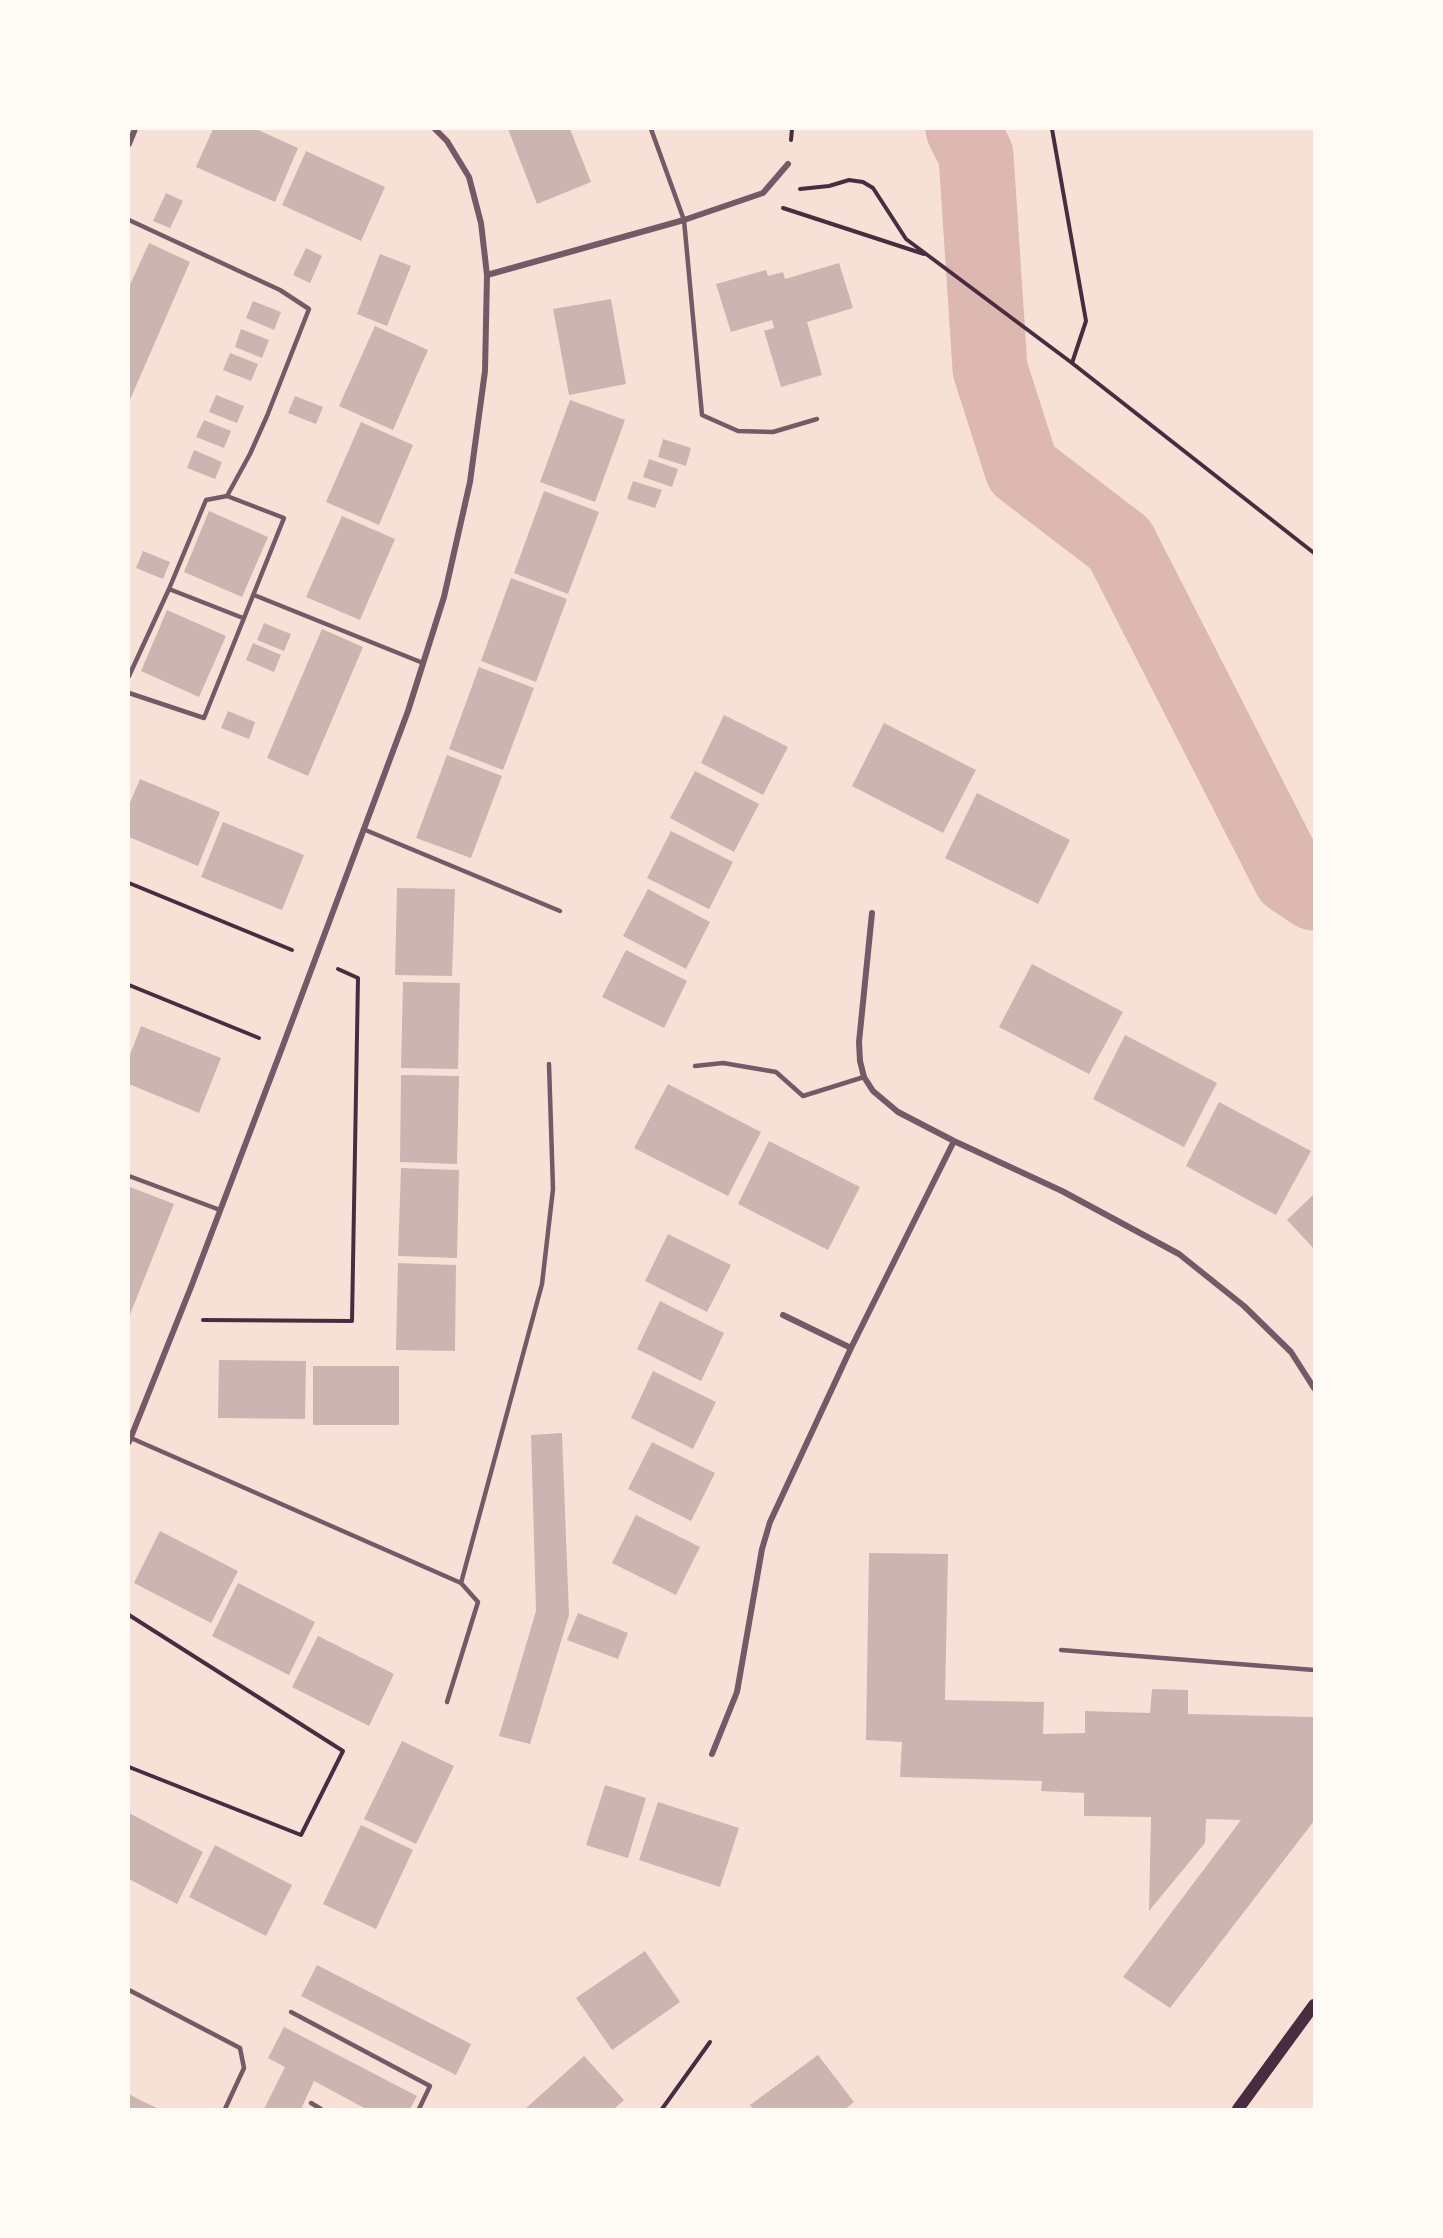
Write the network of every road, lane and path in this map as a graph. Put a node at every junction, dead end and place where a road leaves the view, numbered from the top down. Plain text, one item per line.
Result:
1 (135, 129) edge
2 (435, 129) edge
3 (651, 129) edge
4 (1052, 129) edge
5 (129, 144) edge
6 (788, 164) dead end
7 (764, 193) junction
8 (129, 220) edge
9 (684, 220) junction
10 (927, 255) junction
11 (487, 275) junction
12 (1072, 363) junction
13 (817, 419) dead end
14 (226, 496) junction
15 (1314, 553) edge
16 (169, 589) junction
17 (254, 595) junction
18 (243, 618) junction
19 (423, 663) junction
20 (129, 676) edge
21 (129, 693) edge
22 (363, 829) junction
23 (129, 883) edge
24 (560, 911) dead end
25 (872, 913) dead end
26 (314, 959) junction
27 (129, 985) edge
28 (282, 1048) junction
29 (549, 1064) dead end
30 (695, 1066) dead end
31 (864, 1077) junction
32 (954, 1141) junction
33 (129, 1176) edge
34 (220, 1210) junction
35 (783, 1316) dead end
36 (178, 1320) junction
37 (851, 1348) junction
38 (1314, 1388) edge
39 (129, 1419) edge
40 (137, 1422) junction
41 (130, 1440) edge
42 (461, 1583) junction
43 (129, 1615) edge
44 (1061, 1650) dead end
45 (1314, 1670) edge
46 (447, 1702) dead end
47 (712, 1754) dead end
48 (129, 1767) edge
49 (129, 1990) edge
50 (1314, 2006) edge
51 (291, 2012) dead end
52 (710, 2042) dead end
53 (311, 2103) dead end
54 (225, 2109) edge
55 (321, 2109) edge
56 (419, 2109) edge
57 (662, 2109) edge
58 (1238, 2109) edge

1 - 5 street
2 - 11 street
3 - 9 lane
4 - 12 path
6 - 7 street
7 - 9 street
7 - 10 path
7 - 10 path
8 - 14 lane
9 - 11 street
9 - 13 lane
10 - 12 path
11 - 19 street
12 - 15 path
14 - 16 lane
14 - 17 lane
16 - 18 lane
16 - 20 lane
17 - 18 lane
17 - 19 lane
18 - 21 lane
19 - 22 street
22 - 24 lane
22 - 26 street
23 - 26 path
25 - 31 street
26 - 28 street
26 - 36 path
27 - 28 path
28 - 34 street
29 - 42 lane
30 - 31 lane
31 - 32 street
32 - 37 street
32 - 38 street
33 - 34 lane
34 - 36 street
35 - 37 street
36 - 40 street
37 - 47 street
39 - 40 lane
40 - 41 street
41 - 42 lane
42 - 46 lane
43 - 48 path
44 - 45 lane
49 - 54 lane
50 - 58 main road
51 - 56 lane
52 - 57 path
53 - 55 lane

